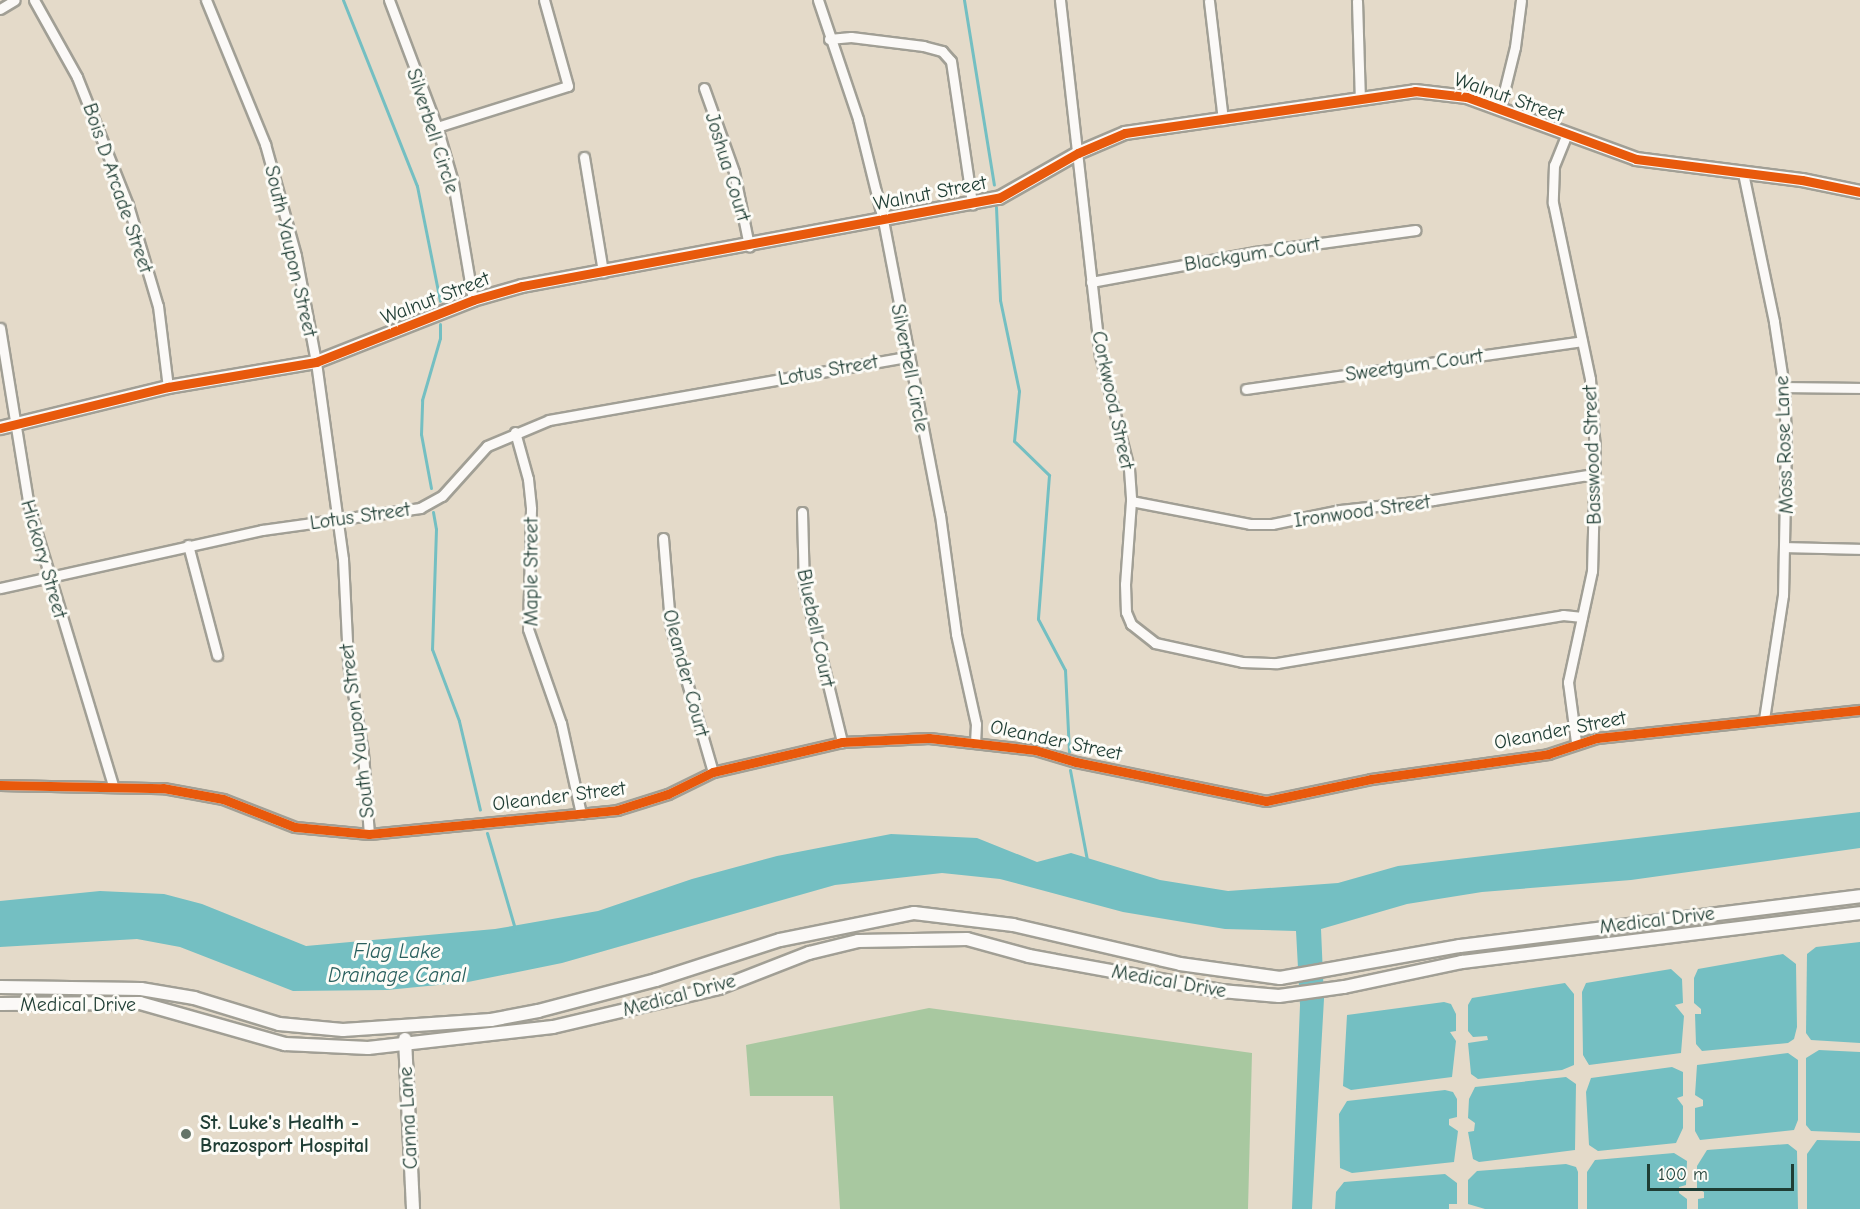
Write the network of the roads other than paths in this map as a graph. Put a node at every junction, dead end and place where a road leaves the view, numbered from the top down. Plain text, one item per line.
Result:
1 (15, 0) edge
2 (34, 0) edge
3 (206, 0) edge
4 (389, 0) edge
5 (544, 0) edge
6 (818, 0) edge
7 (1060, 0) edge
8 (1521, 0) edge
9 (1356, 1) edge
10 (1209, 2) dead end
11 (0, 9) edge
12 (829, 39) junction
13 (704, 88) dead end
14 (1360, 100) junction
15 (1500, 108) junction
16 (1223, 120) junction
17 (437, 127) junction
18 (1566, 136) junction
19 (1078, 153) junction
20 (584, 158) dead end
21 (1743, 173) junction
22 (1860, 192) edge
23 (972, 204) junction
24 (883, 220) junction
25 (1414, 230) dead end
26 (749, 246) junction
27 (603, 272) junction
28 (1091, 282) junction
29 (473, 300) junction
30 (0, 328) edge
31 (1582, 341) junction
32 (907, 357) junction
33 (316, 362) junction
34 (168, 387) junction
35 (1784, 387) junction
36 (1860, 388) edge
37 (1246, 389) dead end
38 (16, 424) junction
39 (0, 428) edge
40 (515, 432) junction
41 (1594, 474) junction
42 (1131, 501) junction
43 (802, 512) dead end
44 (337, 520) junction
45 (663, 537) dead end
46 (188, 545) junction
47 (1786, 547) junction
48 (1860, 549) edge
49 (47, 576) junction
50 (0, 588) edge
51 (1582, 617) junction
52 (217, 655) dead end
53 (1860, 710) edge
54 (1764, 719) junction
55 (975, 741) junction
56 (842, 742) junction
57 (1576, 742) junction
58 (713, 772) junction
59 (0, 785) edge
60 (113, 785) junction
61 (581, 814) junction
62 (369, 834) junction
63 (1860, 896) edge
64 (1860, 913) edge
65 (1345, 967) junction
66 (1349, 986) junction
67 (0, 987) edge
68 (0, 1004) edge
69 (405, 1027) junction
70 (405, 1045) junction
71 (413, 1209) edge

1 - 11 street
2 - 34 street, Bois D Arcade Street
3 - 33 street, South Yaupon Street
4 - 17 street, Silverbell Circle
5 - 17 street
6 - 12 street, Silverbell Circle
7 - 19 street, Corkwood Street
8 - 15 street
9 - 14 street
10 - 16 street
12 - 23 street
12 - 24 street, Silverbell Circle
13 - 26 street, Joshua Court
14 - 15 street, Walnut Street
14 - 16 street, Walnut Street
15 - 18 street, Walnut Street
16 - 19 street, Walnut Street
17 - 29 street, Silverbell Circle
18 - 21 street, Walnut Street
18 - 31 street, Basswood Street
19 - 23 street, Walnut Street
19 - 28 street, Corkwood Street
20 - 27 street
21 - 22 street, Walnut Street
21 - 35 street, Moss Rose Lane
23 - 24 street, Walnut Street
24 - 26 street, Walnut Street
24 - 32 street, Silverbell Circle
25 - 28 street, Blackgum Court
26 - 27 street, Walnut Street
27 - 29 street, Walnut Street
28 - 42 street, Corkwood Street
29 - 33 street, Walnut Street
30 - 38 street, Hickory Street
31 - 37 street, Sweetgum Court
31 - 41 street, Basswood Street
32 - 40 street, Lotus Street
32 - 55 street, Silverbell Circle
33 - 34 street, Walnut Street
33 - 44 street, South Yaupon Street
34 - 38 street, Walnut Street
35 - 36 street
35 - 47 street, Moss Rose Lane
38 - 39 street, Walnut Street
38 - 49 street, Hickory Street
40 - 44 street, Lotus Street
40 - 61 street, Maple Street
41 - 42 street, Ironwood Street
41 - 51 street, Basswood Street
42 - 51 street, Corkwood Street
43 - 56 street, Bluebell Court
44 - 46 street, Lotus Street
44 - 62 street, South Yaupon Street
45 - 58 street, Oleander Court
46 - 49 street, Lotus Street
46 - 52 street
47 - 48 street
47 - 54 street, Moss Rose Lane
49 - 50 street, Lotus Street
49 - 60 street, Hickory Street
51 - 57 street, Basswood Street
53 - 54 street, Oleander Street
54 - 57 street, Oleander Street
55 - 56 street, Oleander Street
55 - 57 street, Oleander Street
56 - 58 street, Oleander Street
58 - 61 street, Oleander Street
59 - 60 street, Oleander Street
60 - 62 street, Oleander Street
61 - 62 street, Oleander Street
63 - 65 street, Medical Drive
64 - 66 street, Medical Drive
65 - 66 street
65 - 69 street, Medical Drive
66 - 70 street, Medical Drive
67 - 69 street, Medical Drive
68 - 70 street, Medical Drive
69 - 70 street, Canna Lane
70 - 71 street, Canna Lane

